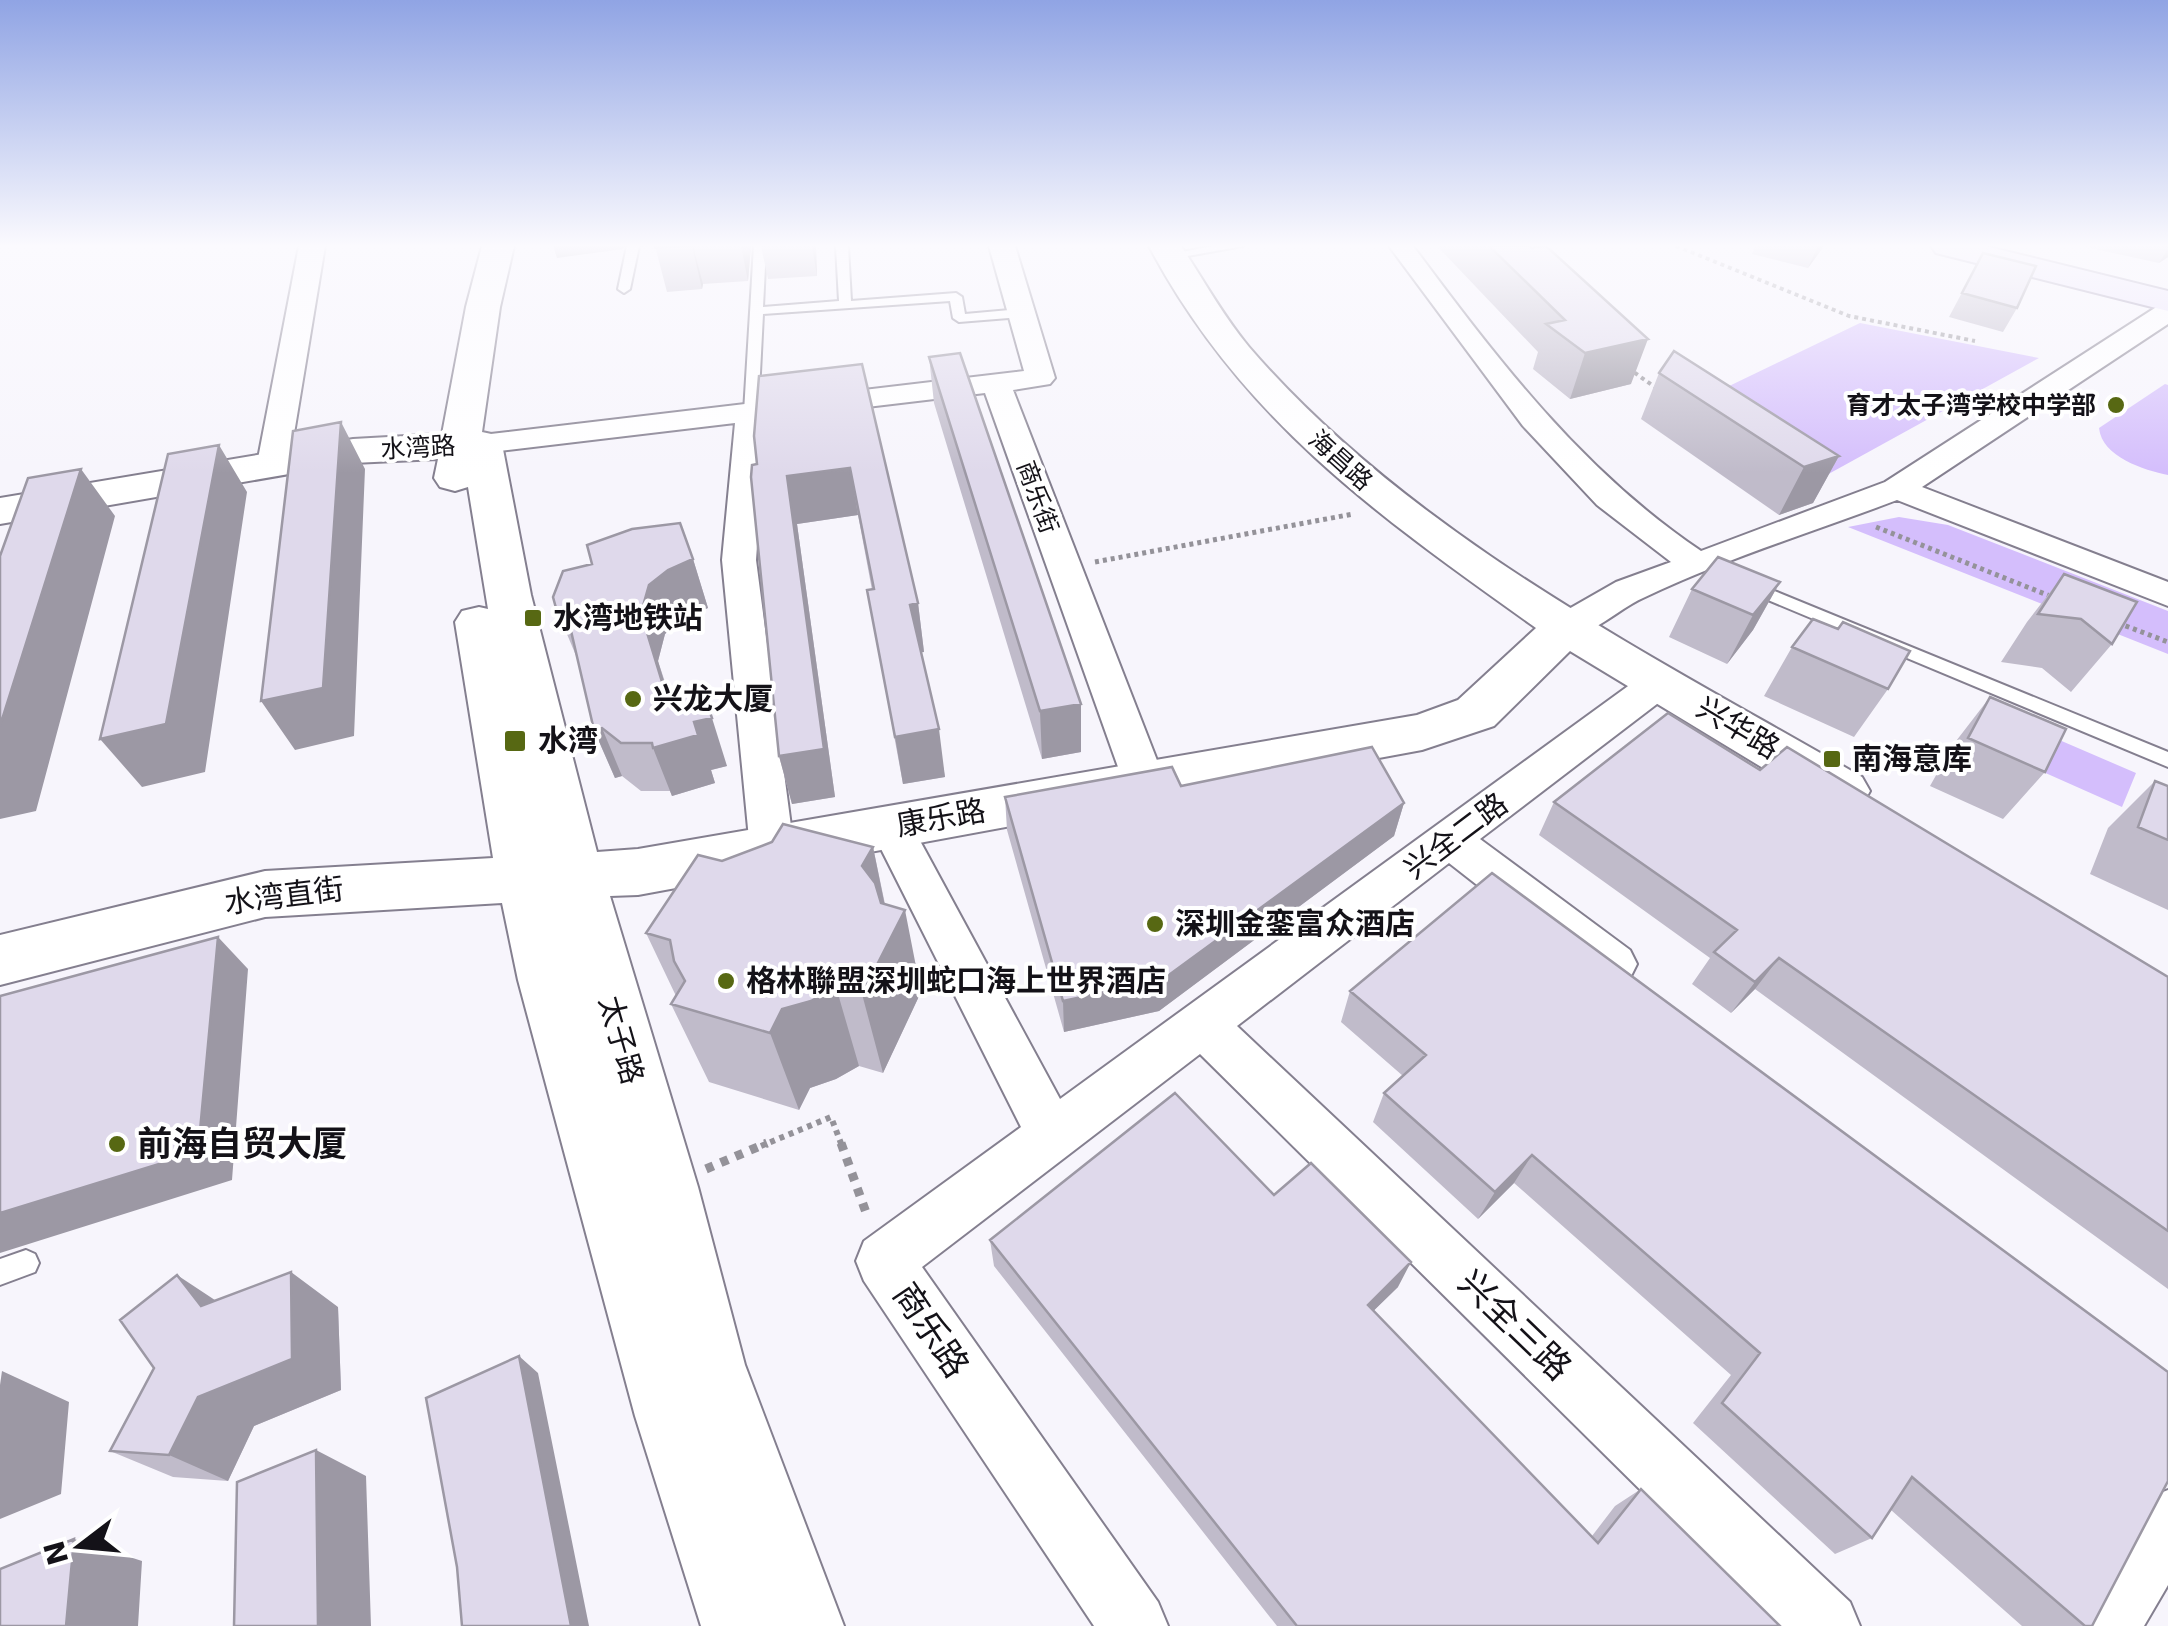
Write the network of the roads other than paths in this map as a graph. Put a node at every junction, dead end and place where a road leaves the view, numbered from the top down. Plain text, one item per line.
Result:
1 (298, 322) edge
2 (482, 322) edge
3 (755, 322) edge
4 (1024, 322) edge
5 (1214, 322) edge
6 (1457, 322) edge
7 (2153, 322) edge
8 (996, 383) junction
9 (750, 412) junction
10 (471, 444) junction
11 (272, 464) junction
12 (1897, 489) junction
13 (0, 512) edge
14 (1696, 563) junction
15 (2168, 595) edge
16 (1566, 626) junction
17 (1660, 682) junction
18 (2168, 760) edge
19 (1144, 781) junction
20 (1880, 813) edge
21 (890, 827) junction
22 (1450, 840) junction
23 (772, 848) junction
24 (551, 878) junction
25 (0, 960) edge
26 (1653, 994) edge
27 (1203, 1025) junction
28 (1053, 1137) junction
29 (2168, 1522) edge
30 (746, 1626) edge
31 (800, 1626) edge
32 (1134, 1626) edge
33 (1826, 1626) edge
34 (2107, 1626) edge

1 - 11 street
2 - 10 street, 太子路
3 - 9 lane
4 - 8 street
5 - 16 street, 海昌路
6 - 14 street
7 - 12 street
8 - 9 street
8 - 19 street, 商乐街
9 - 10 street
9 - 23 street
10 - 11 street, 水湾路
10 - 24 street, 太子路
11 - 13 street, 水湾路
12 - 14 street
12 - 15 street
14 - 16 street
14 - 18 lane
16 - 17 street, 兴华路
16 - 19 street, 康乐路
17 - 20 street, 兴华路
17 - 22 street, 兴全二路
19 - 21 street, 康乐路
21 - 23 street, 康乐路
21 - 28 street
22 - 26 street
22 - 27 street, 兴全二路
23 - 24 street, 康乐路
24 - 25 street, 水湾直街
24 - 30 street, 太子路
24 - 31 street, 太子路
27 - 28 street, 商乐路
27 - 33 street, 兴全三路
28 - 32 street, 商乐路
29 - 34 street

